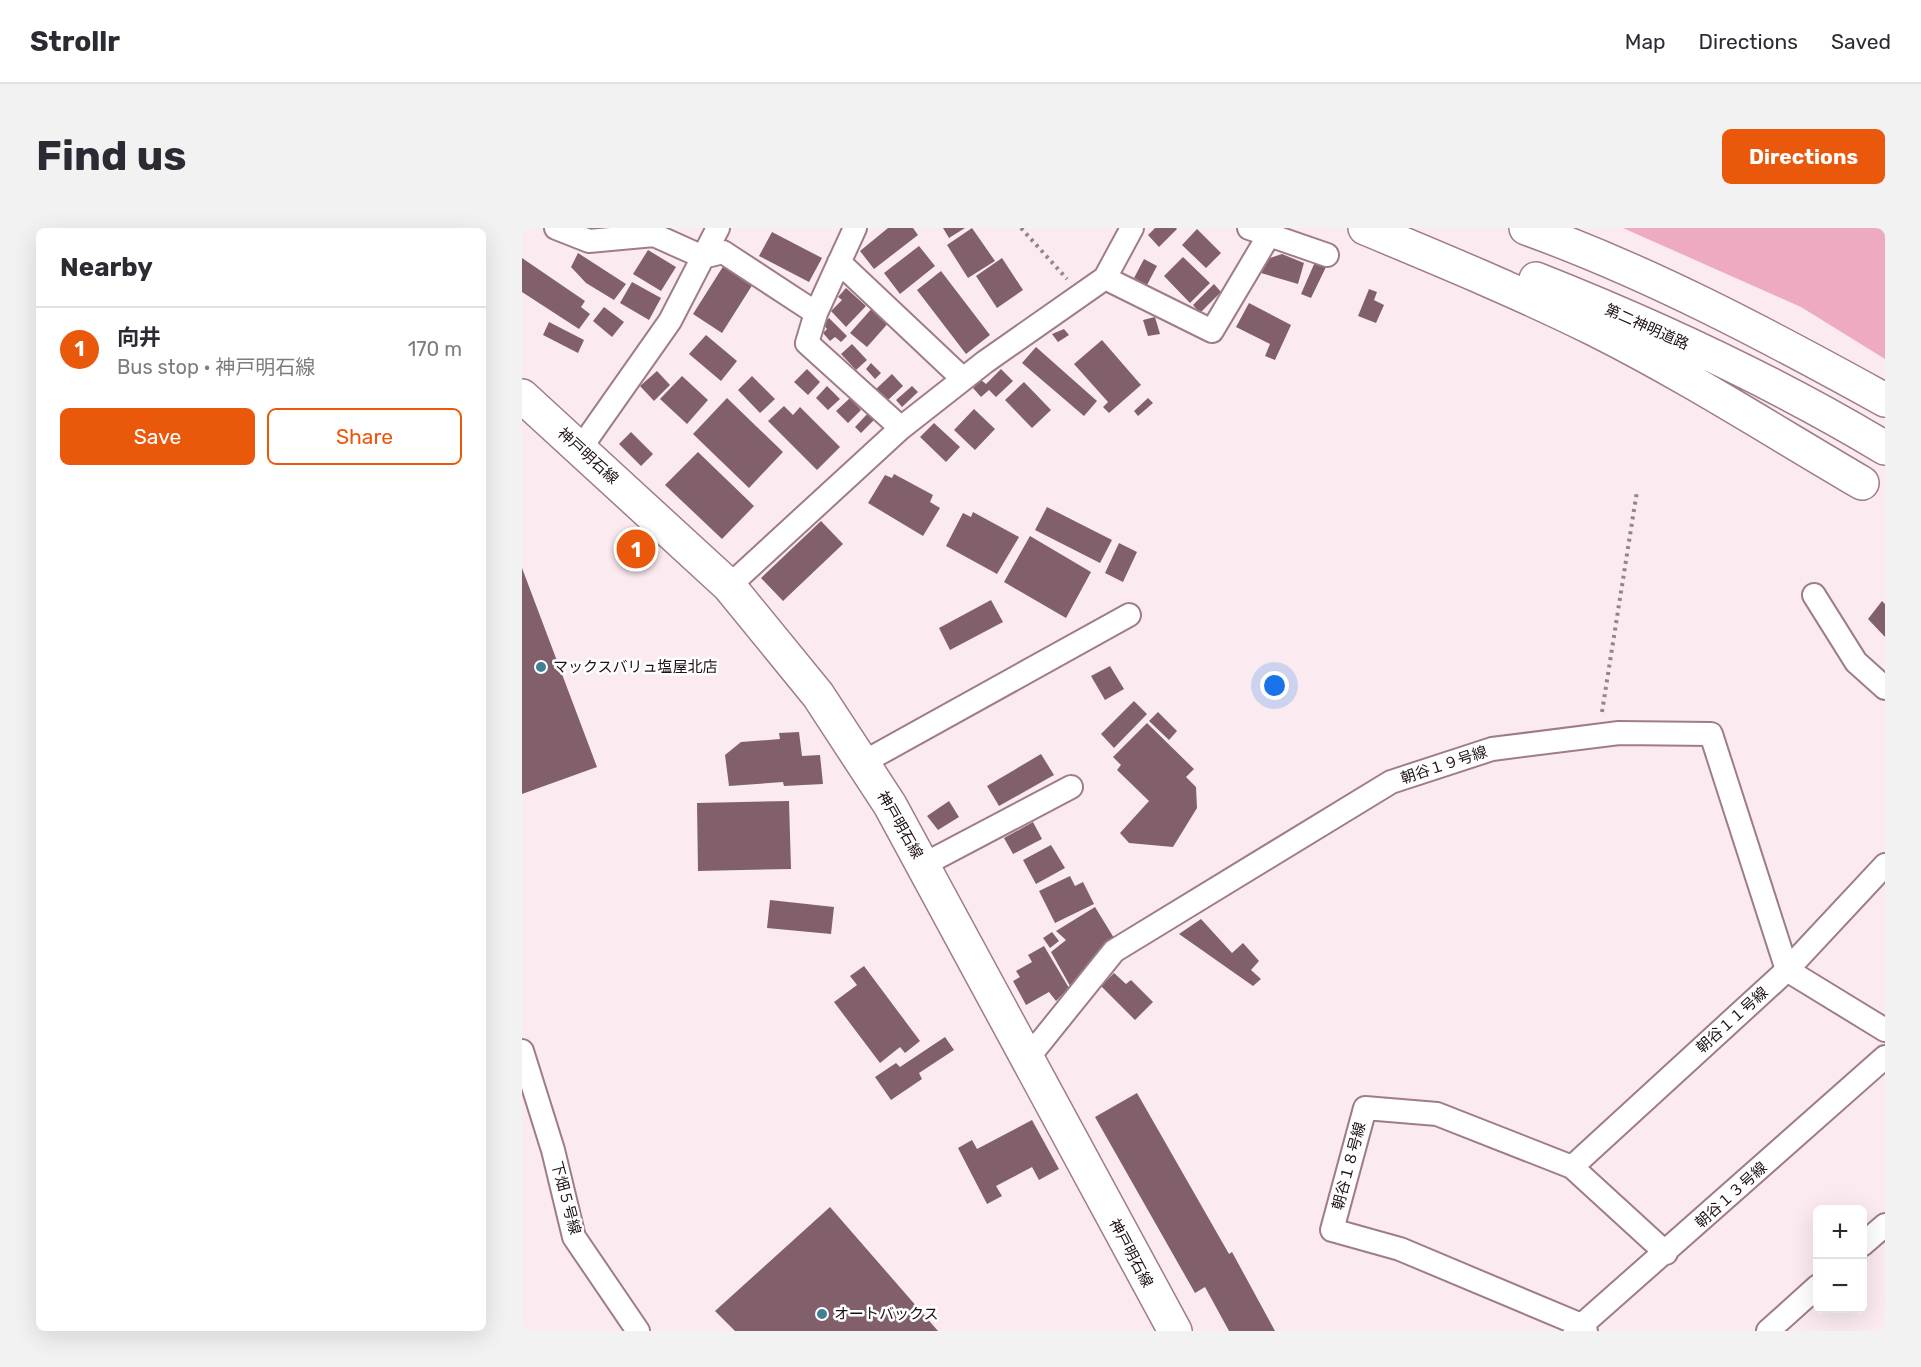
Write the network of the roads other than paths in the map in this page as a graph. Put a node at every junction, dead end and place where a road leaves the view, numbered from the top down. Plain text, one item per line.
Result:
1 (556, 228) edge
2 (718, 228) edge
3 (855, 228) edge
4 (1132, 228) edge
5 (1365, 228) edge
6 (1399, 228) edge
7 (1526, 228) edge
8 (1259, 231) edge
9 (1327, 255) dead end
10 (703, 257) junction
11 (839, 261) junction
12 (1105, 278) junction
13 (816, 313) junction
14 (963, 379) junction
15 (522, 396) edge
16 (1885, 400) edge
17 (901, 428) junction
18 (1885, 448) edge
19 (580, 449) junction
20 (1862, 483) dead end
21 (729, 586) junction
22 (1814, 595) dead end
23 (1128, 615) dead end
24 (1885, 688) edge
25 (862, 762) junction
26 (1071, 787) dead end
27 (923, 865) junction
28 (1883, 871) edge
29 (1787, 970) junction
30 (1885, 1030) edge
31 (522, 1051) edge
32 (1885, 1057) edge
33 (1027, 1059) junction
34 (1572, 1167) junction
35 (1885, 1225) edge
36 (1867, 1241) edge
37 (1666, 1253) junction
38 (1813, 1290) edge
39 (1580, 1329) edge
40 (638, 1331) edge
41 (1175, 1331) edge
42 (1768, 1331) edge

1 - 10 street
2 - 10 street
3 - 11 street
4 - 12 street
5 - 20 main road
6 - 18 main road, 第二神明道路
7 - 16 main road
8 - 9 street
8 - 12 street
10 - 13 street
10 - 19 street
11 - 13 street
11 - 14 street
12 - 14 street
13 - 17 street
14 - 17 street
15 - 19 main road, 神戸明石線
17 - 21 street
19 - 21 main road, 神戸明石線
21 - 25 main road, 神戸明石線
22 - 24 street
23 - 25 street
25 - 27 main road, 神戸明石線
26 - 27 street
27 - 33 main road, 神戸明石線
28 - 29 street, 朝谷１１号線
29 - 30 street
29 - 33 street, 朝谷１９号線
29 - 34 street, 朝谷１１号線
31 - 40 street, 下畑５号線
32 - 37 street, 朝谷１３号線
33 - 41 main road, 神戸明石線
34 - 37 street, 朝谷１８号線
34 - 39 street, 朝谷１８号線
35 - 36 street
37 - 39 street, 朝谷１３号線
38 - 42 street

